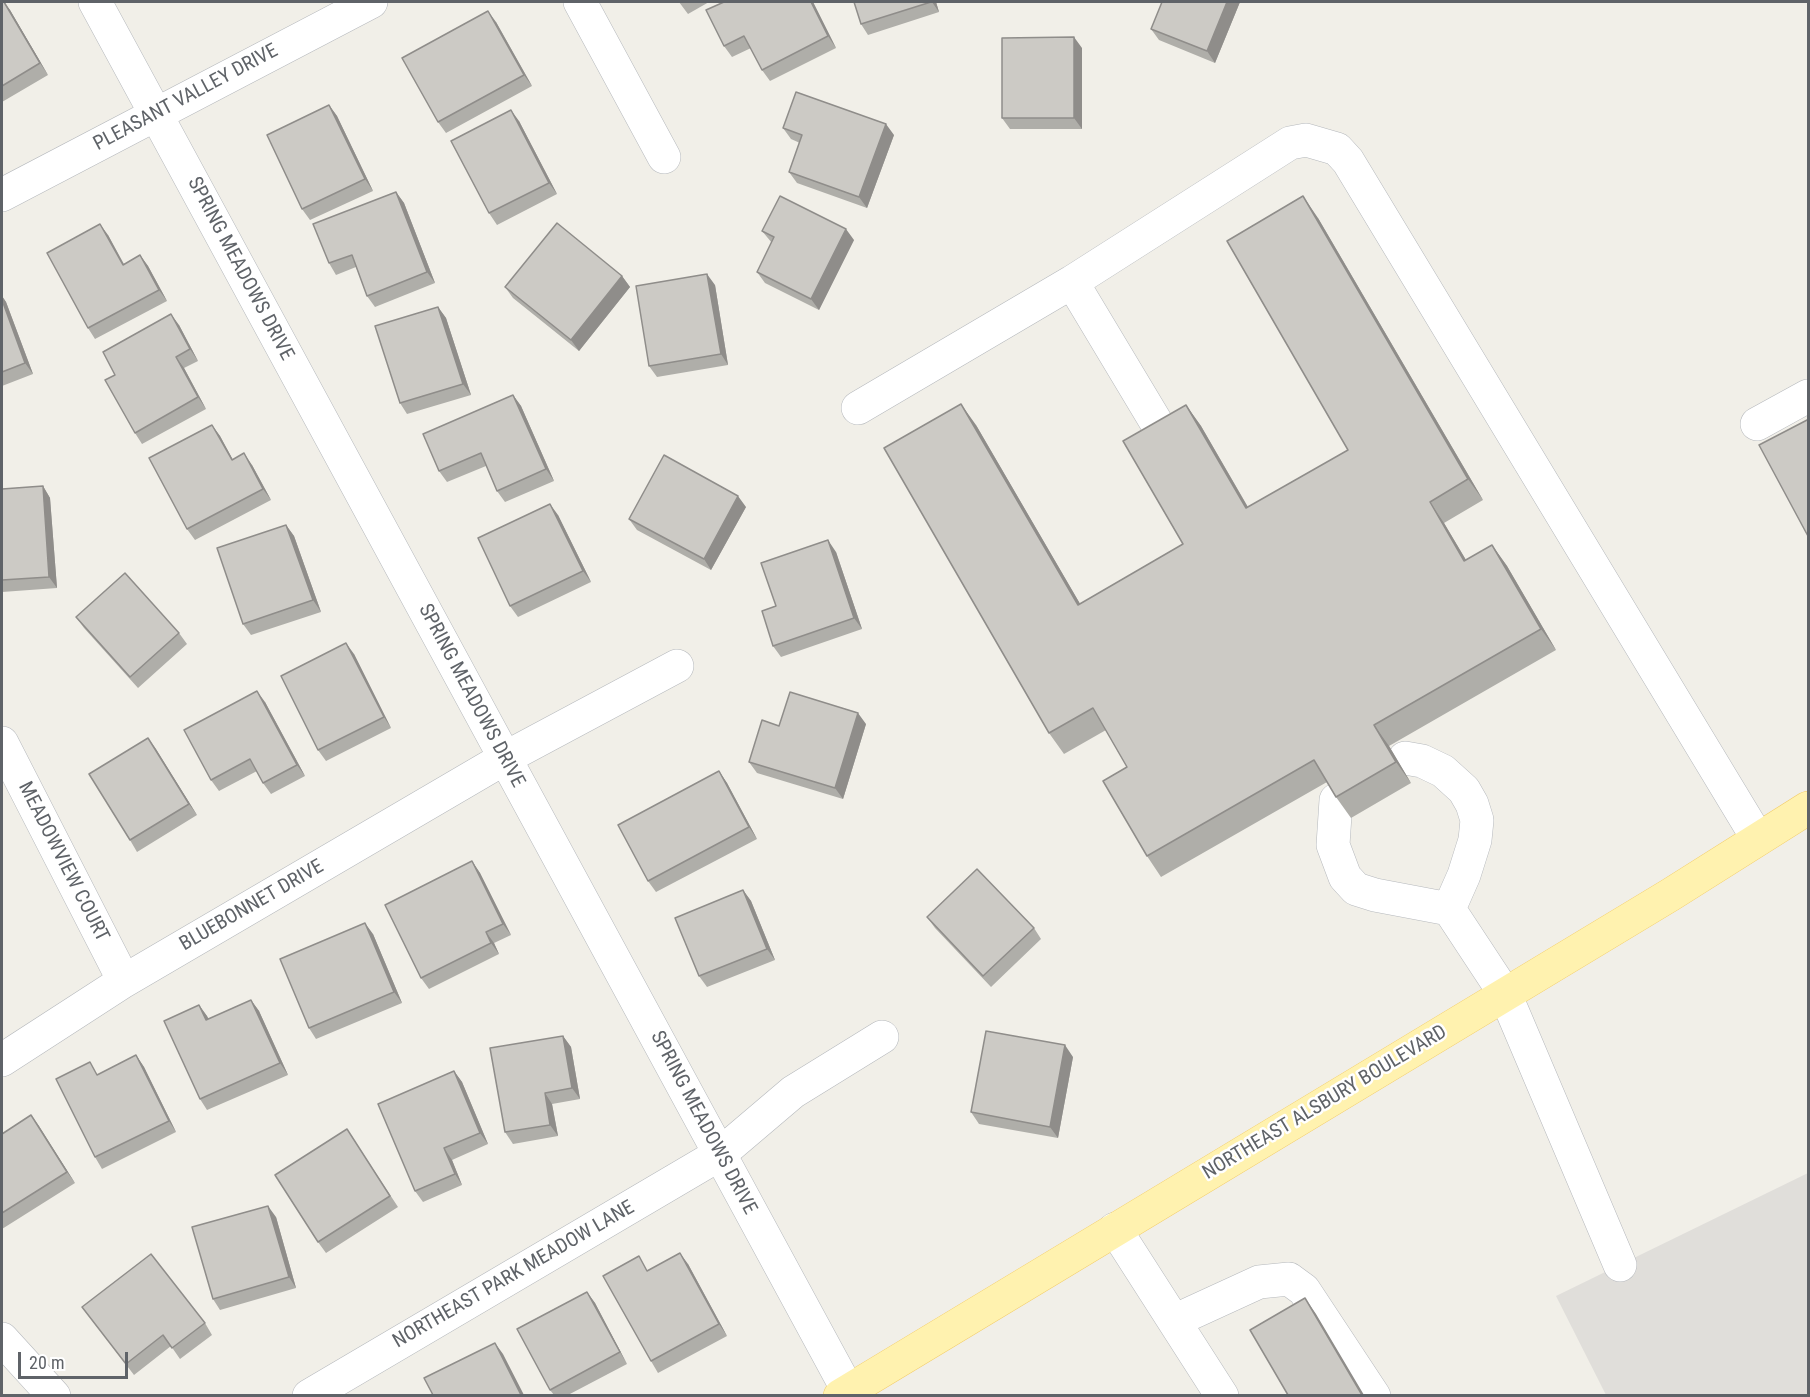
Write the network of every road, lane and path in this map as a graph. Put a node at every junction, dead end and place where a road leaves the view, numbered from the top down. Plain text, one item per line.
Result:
1 (95, 2) edge
2 (371, 2) edge
3 (580, 2) edge
4 (156, 114) junction
5 (664, 157) dead end
6 (2, 195) edge
7 (1072, 282) junction
8 (1809, 396) edge
9 (858, 408) dead end
10 (1757, 424) dead end
11 (1159, 427) edge
12 (677, 666) dead end
13 (2, 743) edge
14 (505, 758) junction
15 (1405, 758) dead end
16 (1336, 800) edge
17 (1809, 808) edge
18 (1758, 839) junction
19 (1449, 909) junction
20 (124, 981) junction
21 (1505, 994) junction
22 (882, 1037) dead end
23 (2, 1060) edge
24 (720, 1154) junction
25 (1115, 1229) junction
26 (1620, 1265) dead end
27 (1174, 1321) junction
28 (2, 1339) edge
29 (846, 1394) edge
30 (54, 1395) edge
31 (309, 1395) edge
32 (1222, 1395) edge
33 (1374, 1395) edge

1 - 4 street, SPRING MEADOWS DRIVE
2 - 4 street, PLEASANT VALLEY DRIVE
3 - 5 street
4 - 6 street, PLEASANT VALLEY DRIVE
4 - 14 street, SPRING MEADOWS DRIVE
7 - 9 street
7 - 11 street
7 - 18 street
8 - 10 street
12 - 14 street, BLUEBONNET DRIVE
13 - 20 street, MEADOWVIEW COURT
14 - 20 street, BLUEBONNET DRIVE
14 - 24 street, SPRING MEADOWS DRIVE
15 - 19 street
16 - 19 street
17 - 18 main road, NORTHEAST ALSBURY BOULEVARD
18 - 21 main road, NORTHEAST ALSBURY BOULEVARD
19 - 21 street
20 - 23 street, BLUEBONNET DRIVE
21 - 25 main road, NORTHEAST ALSBURY BOULEVARD
21 - 26 street
22 - 24 street, NORTHEAST PARK MEADOW LANE
24 - 29 street, SPRING MEADOWS DRIVE
24 - 31 street, NORTHEAST PARK MEADOW LANE
25 - 27 street
25 - 29 main road, NORTHEAST ALSBURY BOULEVARD
27 - 32 street
27 - 33 street
28 - 30 street

